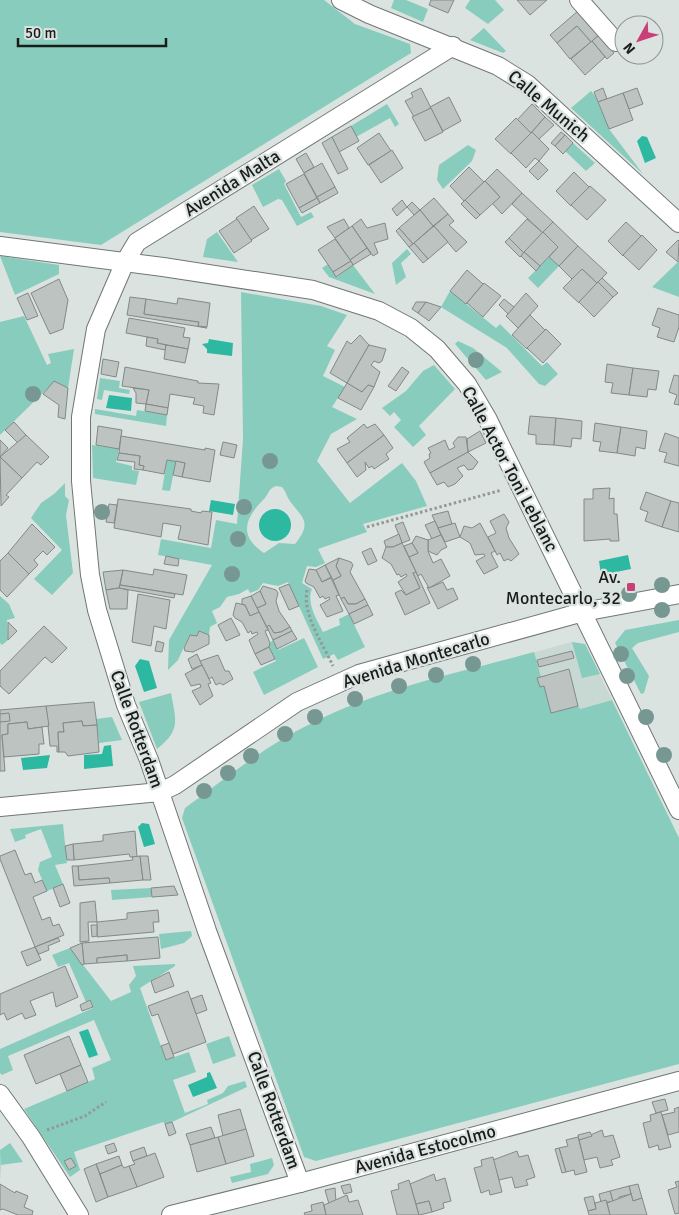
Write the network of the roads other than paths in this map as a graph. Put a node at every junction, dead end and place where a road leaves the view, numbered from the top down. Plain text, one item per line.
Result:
1 (341, 0) edge
2 (579, 0) edge
3 (614, 40) edge
4 (453, 46) junction
5 (679, 223) edge
6 (0, 246) edge
7 (125, 262) junction
8 (679, 594) edge
9 (583, 612) junction
10 (160, 792) junction
11 (0, 807) edge
12 (679, 810) edge
13 (679, 1081) edge
14 (0, 1094) edge
15 (300, 1183) junction
16 (79, 1215) edge
17 (171, 1215) edge

1 - 4 street, Calle Munich
2 - 3 street
4 - 5 street, Calle Munich
4 - 7 street, Avenida Malta
6 - 7 street
7 - 9 street, Calle Actor Toni Leblanc
7 - 10 street, Calle Rotterdam
8 - 9 street, Avenida Montecarlo
9 - 10 street, Avenida Montecarlo
9 - 12 street, Calle Actor Toni Leblanc
10 - 11 street, Avenida Montecarlo
10 - 15 street, Calle Rotterdam
13 - 15 street, Avenida Estocolmo
14 - 16 street
15 - 17 street, Avenida Estocolmo

